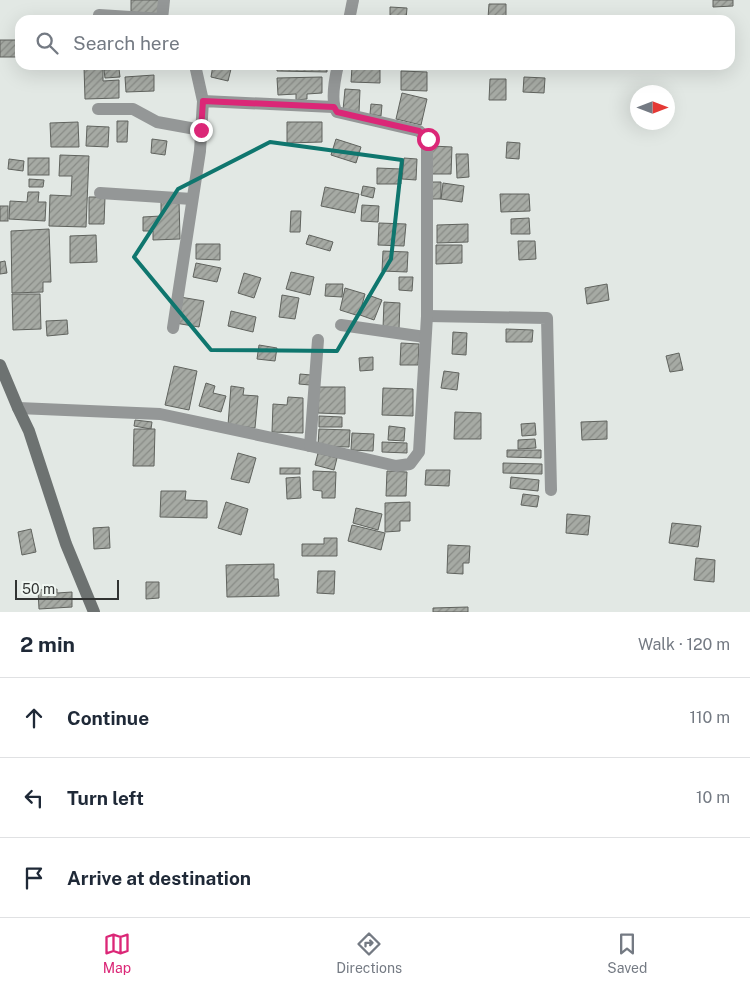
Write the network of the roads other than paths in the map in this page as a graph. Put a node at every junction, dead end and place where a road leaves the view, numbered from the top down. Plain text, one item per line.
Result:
1 (164, 0) edge
2 (353, 0) edge
3 (163, 15) edge
4 (350, 15) edge
5 (196, 70) edge
6 (337, 70) edge
7 (203, 101) junction
8 (334, 107) junction
9 (98, 109) dead end
10 (201, 130) junction
11 (100, 193) dead end
12 (192, 199) junction
13 (427, 316) junction
14 (341, 325) dead end
15 (173, 328) dead end
16 (425, 337) junction
17 (318, 340) dead end
18 (0, 365) edge
19 (18, 408) junction
20 (310, 446) junction
21 (551, 490) dead end
22 (94, 612) edge

1 - 3 street
2 - 4 street
5 - 7 street
6 - 8 street
7 - 8 street
7 - 10 street
8 - 13 street
9 - 10 street
10 - 12 street
11 - 12 street
12 - 15 street
13 - 16 street
13 - 21 street
14 - 16 street
16 - 20 street
17 - 20 street
18 - 19 street
19 - 20 street
19 - 22 street

